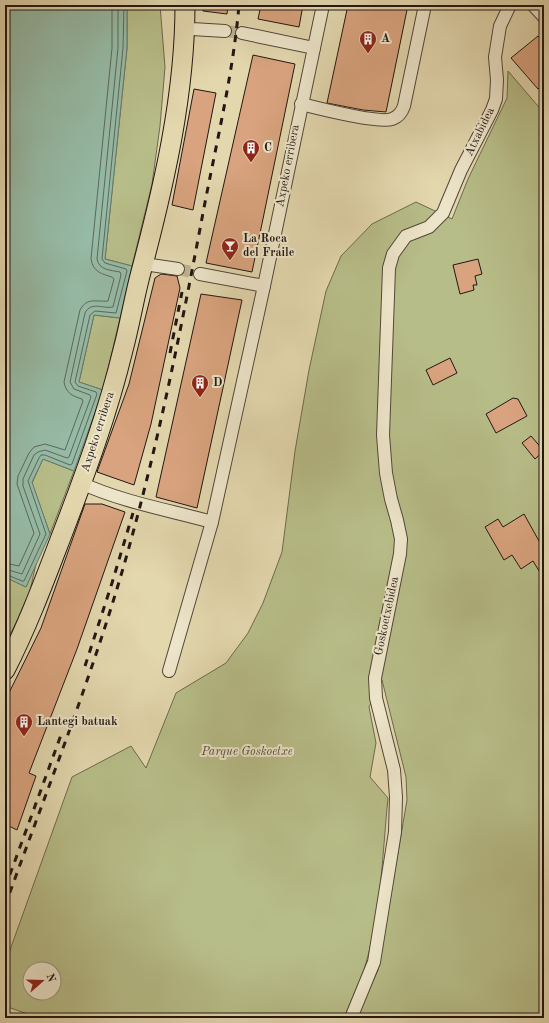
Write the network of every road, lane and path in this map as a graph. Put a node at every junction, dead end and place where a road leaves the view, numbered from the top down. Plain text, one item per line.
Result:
1 (180, 5) edge
2 (185, 5) edge
3 (322, 5) edge
4 (425, 5) edge
5 (510, 5) edge
6 (533, 5) edge
7 (544, 17) edge
8 (185, 28) junction
9 (225, 31) tunnel mouth
10 (242, 33) tunnel mouth
11 (314, 48) junction
12 (301, 104) junction
13 (429, 227) joint
14 (144, 264) junction
15 (178, 270) tunnel mouth
16 (200, 274) tunnel mouth
17 (264, 286) junction
18 (81, 483) junction
19 (212, 522) junction
20 (5, 670) edge
21 (169, 670) dead end
22 (351, 1018) edge

1 - 8 main road, Axpeko erribera
2 - 8 main road, Axpeko erribera
3 - 11 street, Axpeko erribera
4 - 12 street
5 - 13 street, Atxabidea
6 - 7 street
8 - 9 street
8 - 14 main road, Axpeko erribera
10 - 11 street
11 - 12 street, Axpeko erribera
12 - 17 street, Axpeko erribera
13 - 22 street, Goskoetxebidea
14 - 15 street
14 - 18 main road, Axpeko erribera
16 - 17 street
17 - 19 street, Axpeko erribera
18 - 19 street, Axpeko erribera
18 - 20 main road, Axpeko erribera
19 - 21 street, Axpeko erribera

